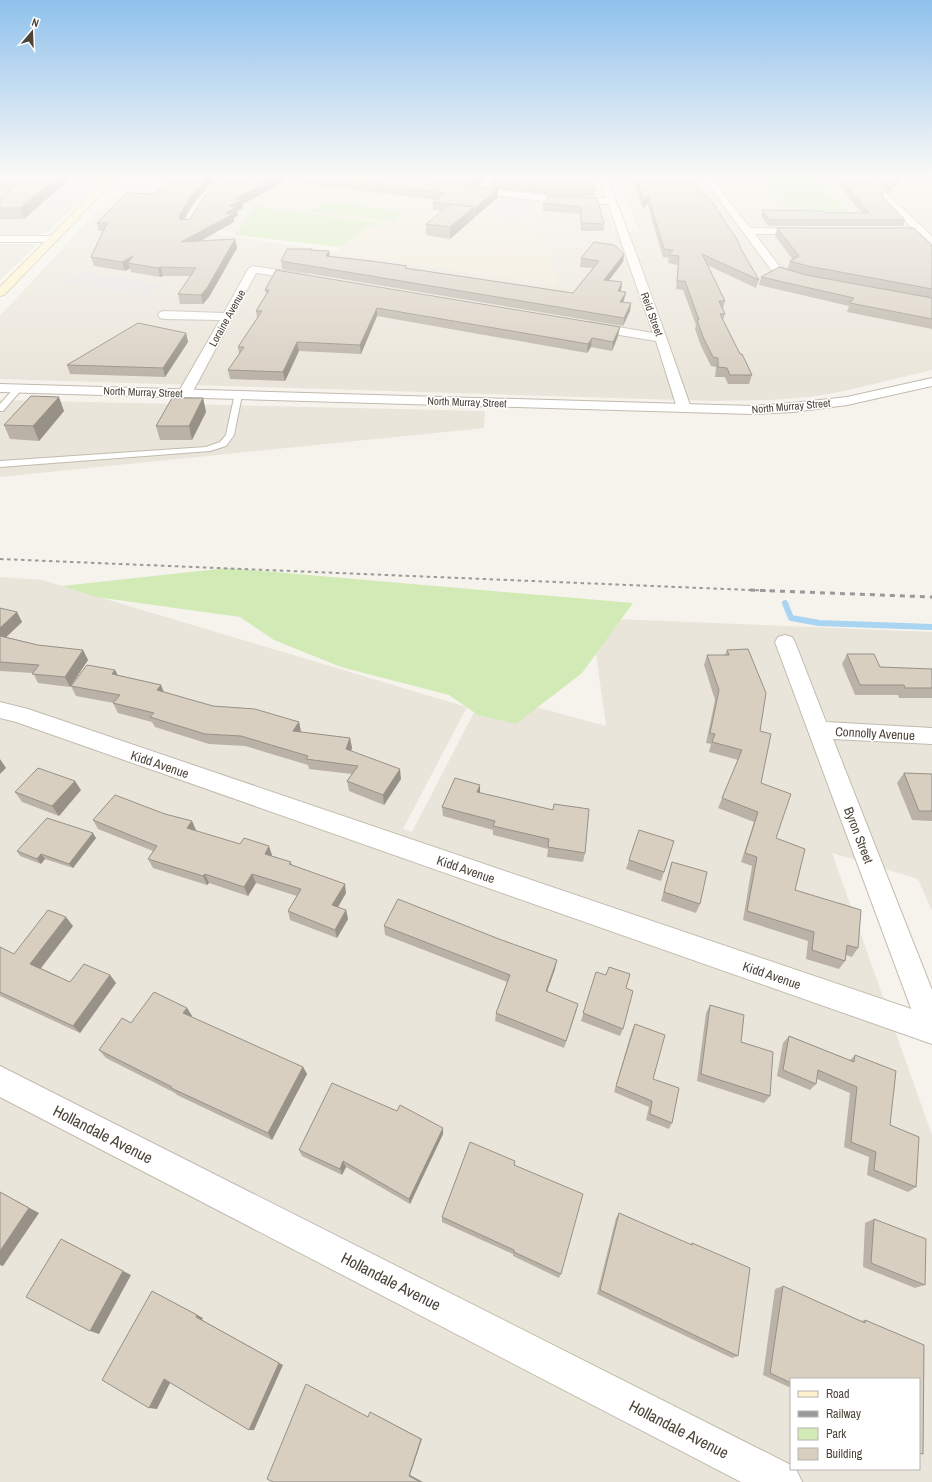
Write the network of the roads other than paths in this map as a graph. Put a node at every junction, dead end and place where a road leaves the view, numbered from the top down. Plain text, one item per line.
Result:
1 (46, 244) edge
2 (627, 244) edge
3 (757, 244) edge
4 (314, 279) edge
5 (815, 281) edge
6 (0, 293) edge
7 (164, 315) dead end
8 (228, 317) junction
9 (574, 324) edge
10 (661, 338) junction
11 (932, 382) edge
12 (0, 388) edge
13 (19, 388) junction
14 (185, 394) junction
15 (238, 395) junction
16 (684, 408) junction
17 (0, 409) edge
18 (0, 464) edge
19 (785, 642) dead end
20 (0, 710) edge
21 (819, 730) junction
22 (932, 736) edge
23 (932, 1029) edge
24 (0, 1081) edge
25 (782, 1482) edge

1 - 6 main road
2 - 10 street, Reid Street
3 - 5 street
4 - 8 street, Loraine Avenue
7 - 8 street
8 - 14 street, Loraine Avenue
9 - 10 street
10 - 16 street, Reid Street
11 - 16 street, North Murray Street
12 - 13 street, North Murray Street
13 - 14 street, North Murray Street
13 - 17 lane
14 - 15 street, North Murray Street
15 - 16 street, North Murray Street
15 - 18 lane
19 - 21 street, Byron Street
20 - 23 street, Kidd Avenue
21 - 22 street, Connolly Avenue
21 - 23 street, Byron Street
24 - 25 street, Hollandale Avenue

